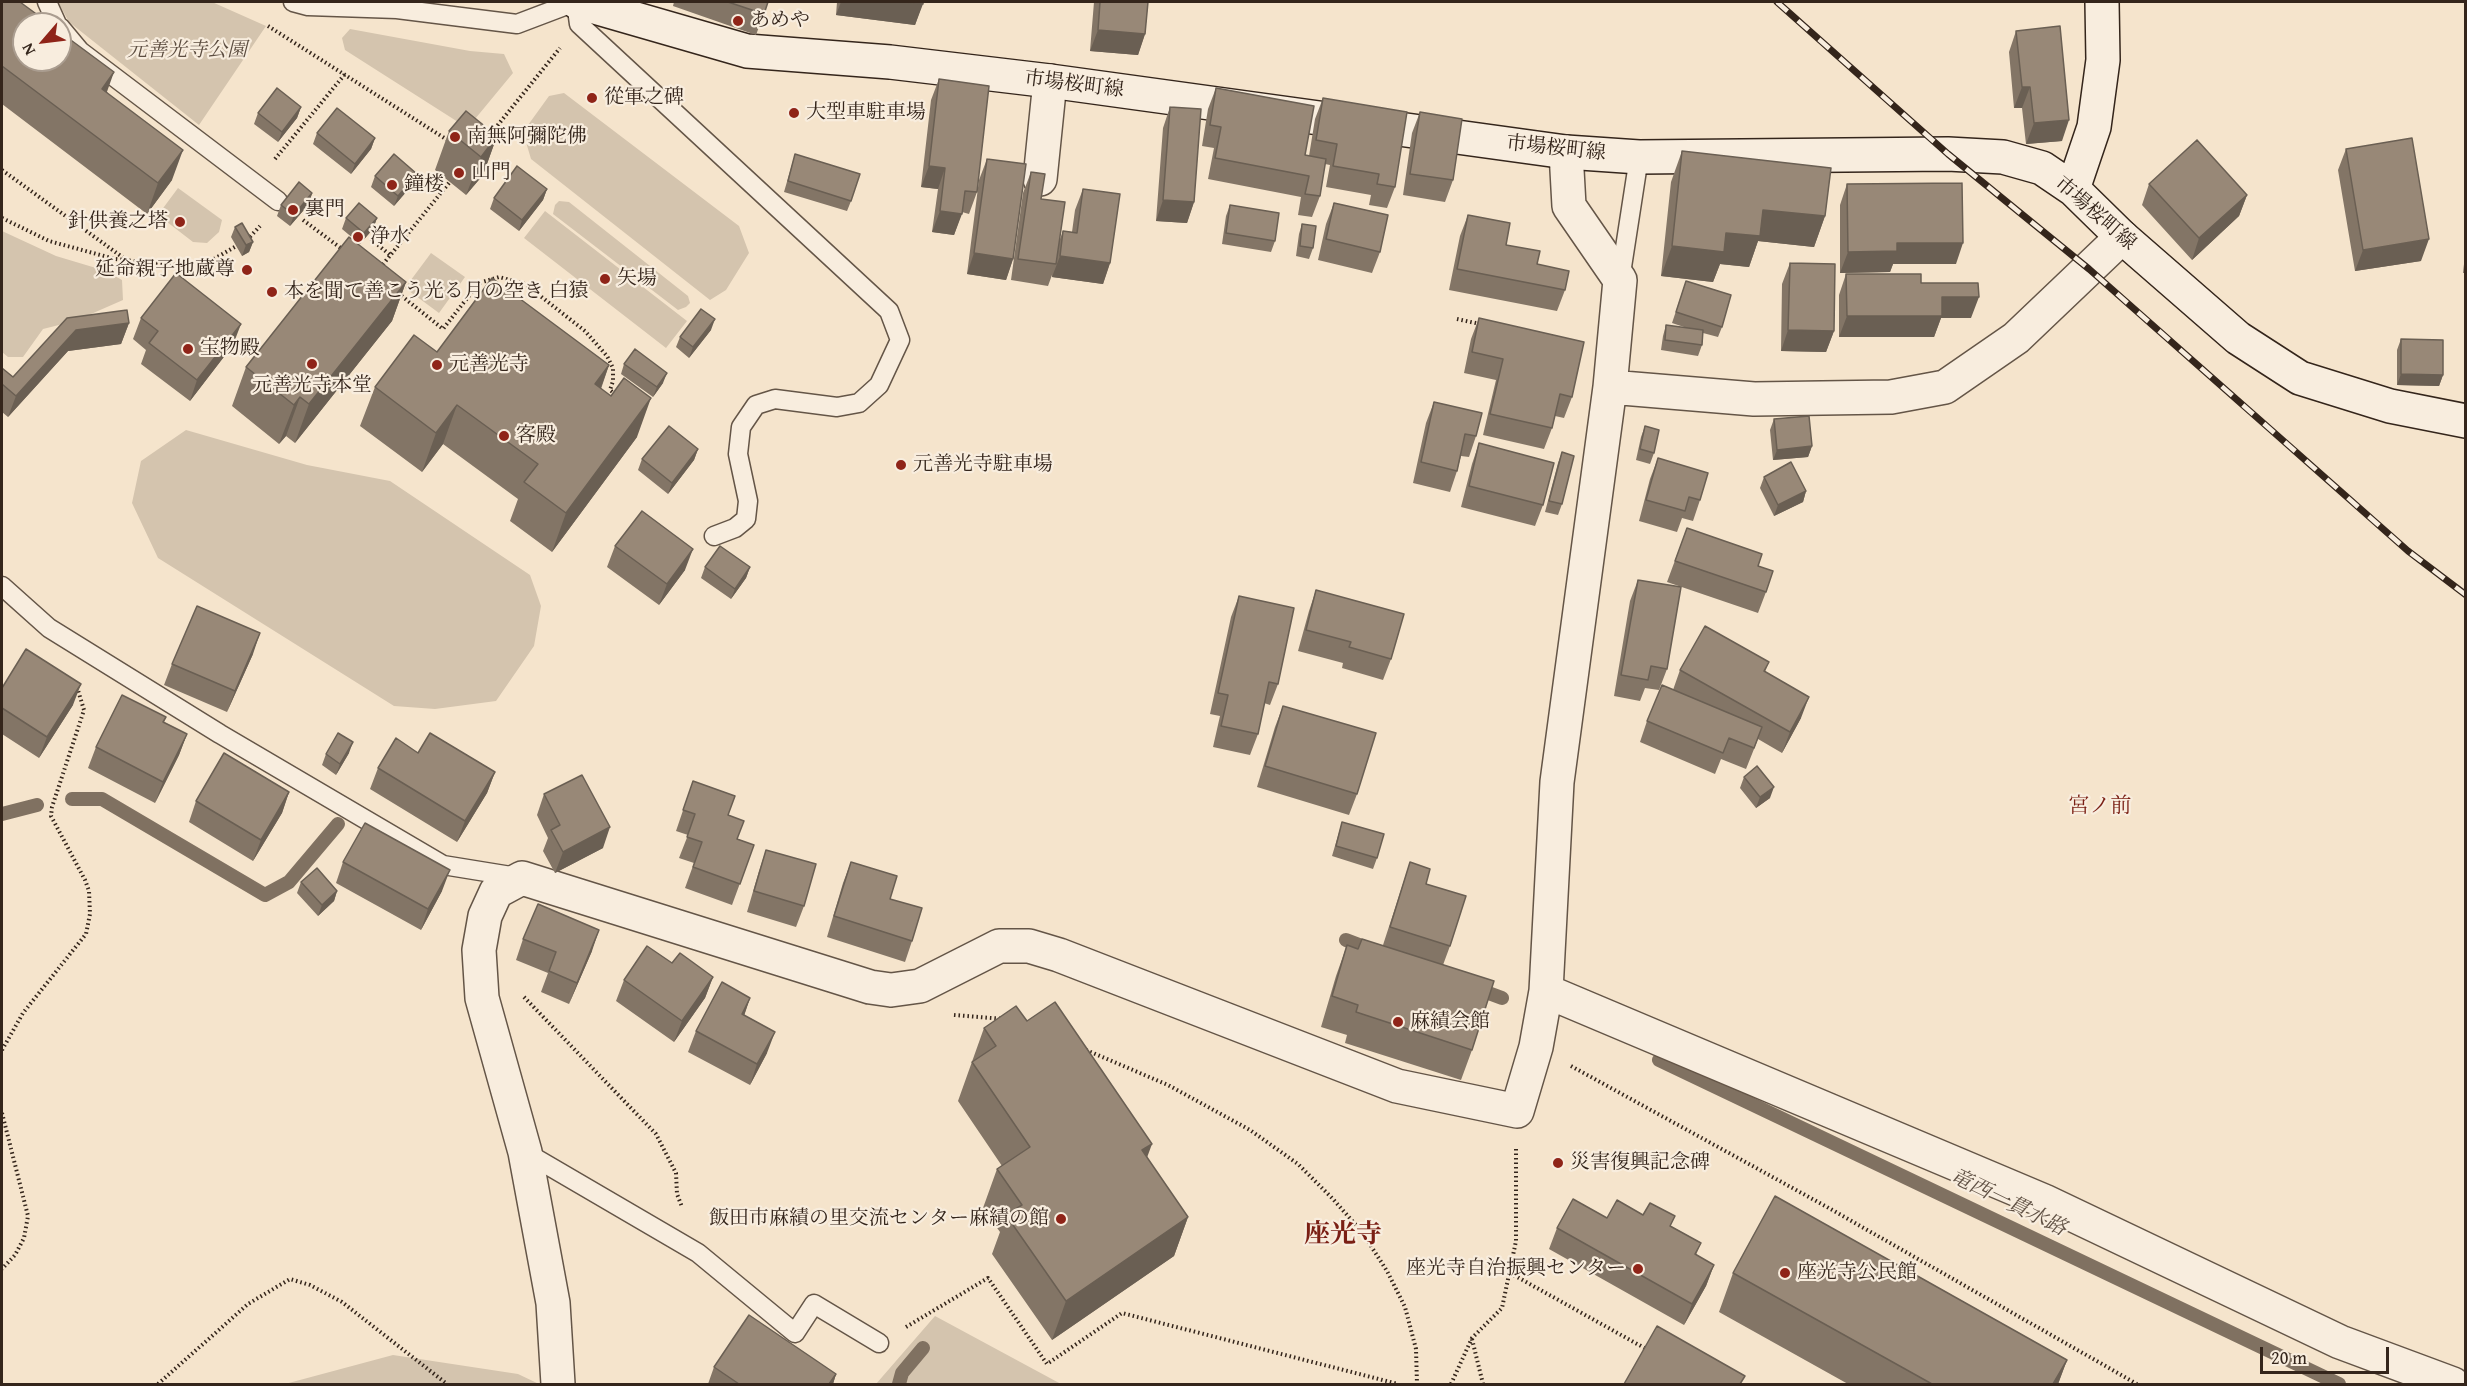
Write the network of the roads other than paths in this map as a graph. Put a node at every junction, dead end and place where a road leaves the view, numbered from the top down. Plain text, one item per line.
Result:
1 (293, 2) edge
2 (2102, 2) edge
3 (577, 7) edge
4 (630, 9) edge
5 (72, 41) edge
6 (1050, 81) junction
7 (1566, 152) junction
8 (1639, 157) junction
9 (1040, 179) edge
10 (2073, 189) junction
11 (278, 201) road end
12 (2122, 237) junction
13 (1620, 280) junction
14 (1610, 387) junction
15 (2466, 421) edge
16 (714, 536) dead end
17 (2, 586) edge
18 (522, 878) junction
19 (1546, 992) junction
20 (525, 1152) junction
21 (879, 1343) road end
22 (558, 1384) edge
23 (2453, 1384) edge

1 - 3 lane
2 - 10 street
3 - 4 street, 市場桜町線
3 - 16 lane
4 - 6 street, 市場桜町線
5 - 11 lane
6 - 7 street, 市場桜町線
6 - 9 street
7 - 8 street, 市場桜町線
7 - 13 street
8 - 10 street, 市場桜町線
8 - 13 lane
10 - 12 street, 市場桜町線
12 - 14 street
12 - 15 street, 市場桜町線
13 - 14 street
14 - 19 street
17 - 18 lane
18 - 19 street
18 - 20 street
19 - 23 street
20 - 21 lane
20 - 22 street

